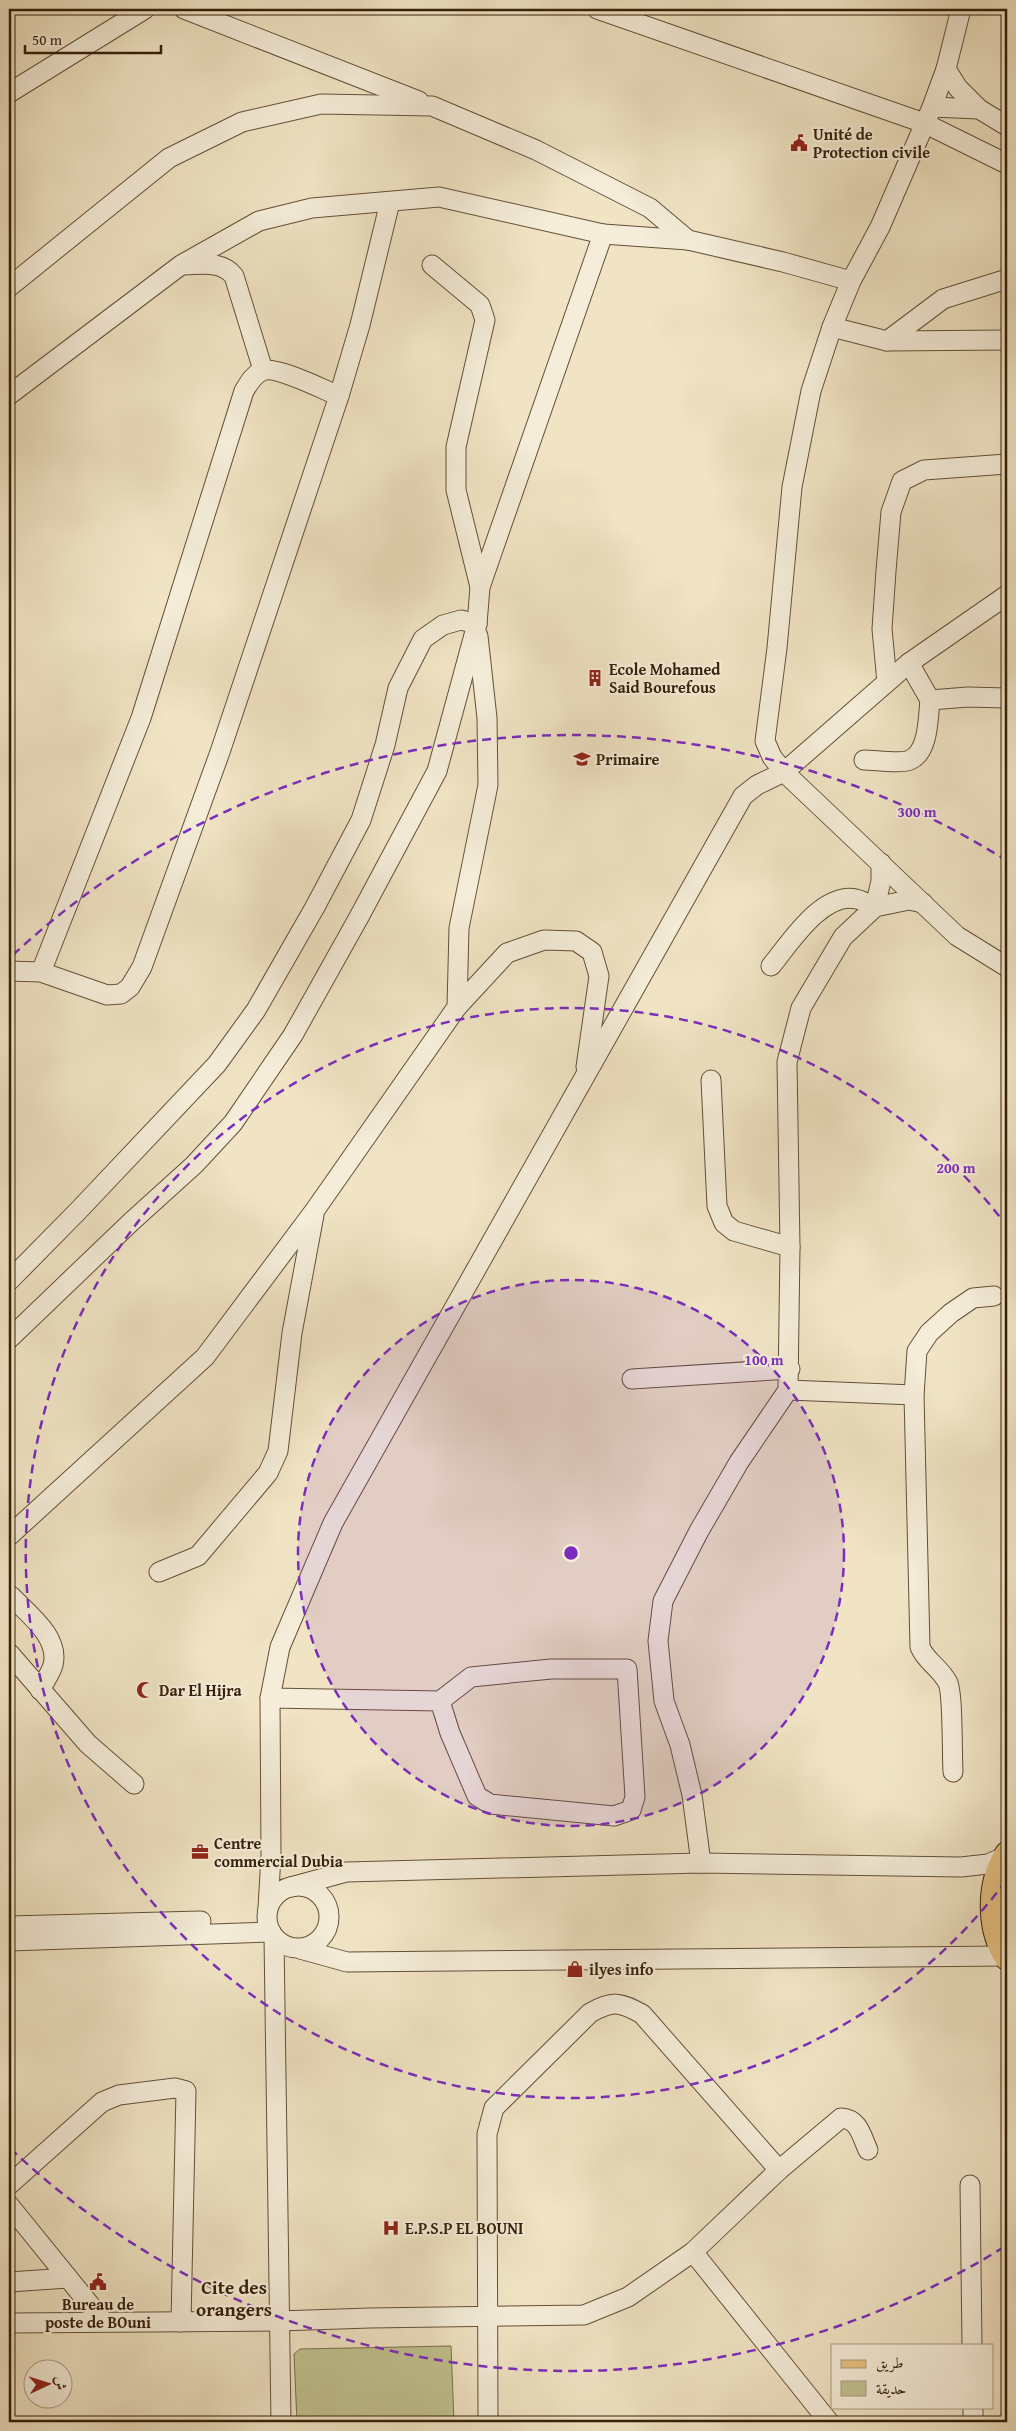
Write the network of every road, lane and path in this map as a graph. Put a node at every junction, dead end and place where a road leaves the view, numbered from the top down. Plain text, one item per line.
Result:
1 (145, 9) edge
2 (184, 9) edge
3 (597, 9) edge
4 (961, 9) edge
5 (946, 69) junction
6 (9, 93) edge
7 (432, 106) junction
8 (978, 109) junction
9 (928, 115) junction
10 (1007, 126) edge
11 (1007, 164) edge
12 (390, 202) junction
13 (603, 234) junction
14 (688, 240) junction
15 (181, 265) junction
16 (432, 265) dead end
17 (1007, 279) edge
18 (851, 281) junction
19 (9, 287) edge
20 (832, 327) junction
21 (1007, 340) edge
22 (887, 341) junction
23 (263, 370) junction
24 (9, 395) edge
25 (339, 396) junction
26 (1007, 464) edge
27 (480, 587) junction
28 (1007, 595) edge
29 (477, 624) junction
30 (909, 662) junction
31 (887, 682) junction
32 (1007, 698) edge
33 (930, 700) junction
34 (864, 760) dead end
35 (784, 772) junction
36 (882, 863) junction
37 (923, 903) junction
38 (874, 907) junction
39 (771, 966) dead end
40 (1007, 967) edge
41 (9, 971) edge
42 (41, 972) junction
43 (456, 1007) junction
44 (584, 1079) junction
45 (711, 1080) dead end
46 (315, 1210) junction
47 (790, 1247) junction
48 (9, 1281) edge
49 (994, 1296) dead end
50 (9, 1339) edge
51 (790, 1369) junction
52 (632, 1379) dead end
53 (788, 1390) junction
54 (914, 1395) junction
55 (9, 1536) edge
56 (159, 1572) dead end
57 (11, 1596) dead end
58 (9, 1652) edge
59 (40, 1690) junction
60 (270, 1698) junction
61 (440, 1701) junction
62 (953, 1772) dead end
63 (134, 1784) dead end
64 (1006, 1855) edge
65 (701, 1863) junction
66 (291, 1887) junction
67 (270, 1924) junction
68 (9, 1926) edge
69 (9, 1941) edge
70 (300, 1948) junction
71 (1006, 1957) edge
72 (868, 2150) dead end
73 (779, 2170) junction
74 (9, 2185) edge
75 (970, 2185) dead end
76 (9, 2205) edge
77 (693, 2252) junction
78 (68, 2278) junction
79 (9, 2282) edge
80 (489, 2316) junction
81 (103, 2321) junction
82 (278, 2321) junction
83 (9, 2322) edge
84 (181, 2322) junction
85 (972, 2344) edge
86 (973, 2408) edge
87 (281, 2422) edge
88 (488, 2422) edge
89 (829, 2422) edge
90 (973, 2422) edge

1 - 6 street
2 - 7 street
3 - 9 street
4 - 5 street
5 - 8 street
5 - 9 street
7 - 14 street
7 - 19 street
8 - 9 street
8 - 10 street
9 - 11 street
9 - 18 street
12 - 13 street
12 - 15 street
12 - 25 street
13 - 14 street
13 - 27 street
14 - 18 street
15 - 23 street
15 - 24 street
16 - 27 street
17 - 22 street
18 - 20 street
20 - 22 street
20 - 35 street
21 - 22 street
23 - 25 street
23 - 42 street
25 - 42 street
26 - 31 street
27 - 29 street
28 - 30 street
29 - 43 street
29 - 48 street
29 - 50 street
30 - 31 street
30 - 33 street
31 - 35 street
32 - 33 street
33 - 34 street
35 - 36 street
35 - 44 street
36 - 37 street
36 - 38 street
37 - 38 street
37 - 40 street
38 - 39 street
38 - 47 street
41 - 42 street
43 - 44 street
43 - 46 street
44 - 60 street
45 - 47 street
46 - 55 street
46 - 56 street
47 - 51 street
49 - 54 street
51 - 52 street
51 - 53 street
53 - 54 street
53 - 65 street
54 - 62 street
57 - 59 street
58 - 59 street
59 - 63 street
60 - 61 street
60 - 67 street
61 - 61 street
64 - 65 street
64 - 71 main road
65 - 66 street
66 - 67 street
66 - 70 street
67 - 68 street
67 - 69 street
67 - 70 street
67 - 82 street
70 - 71 street
72 - 73 street
73 - 77 street
73 - 80 street
74 - 84 street
75 - 85 street
76 - 78 street
77 - 80 street
77 - 89 street
78 - 79 street
78 - 81 street
80 - 82 street
80 - 88 street
81 - 83 street
81 - 84 street
82 - 84 street
82 - 87 street
86 - 90 street

